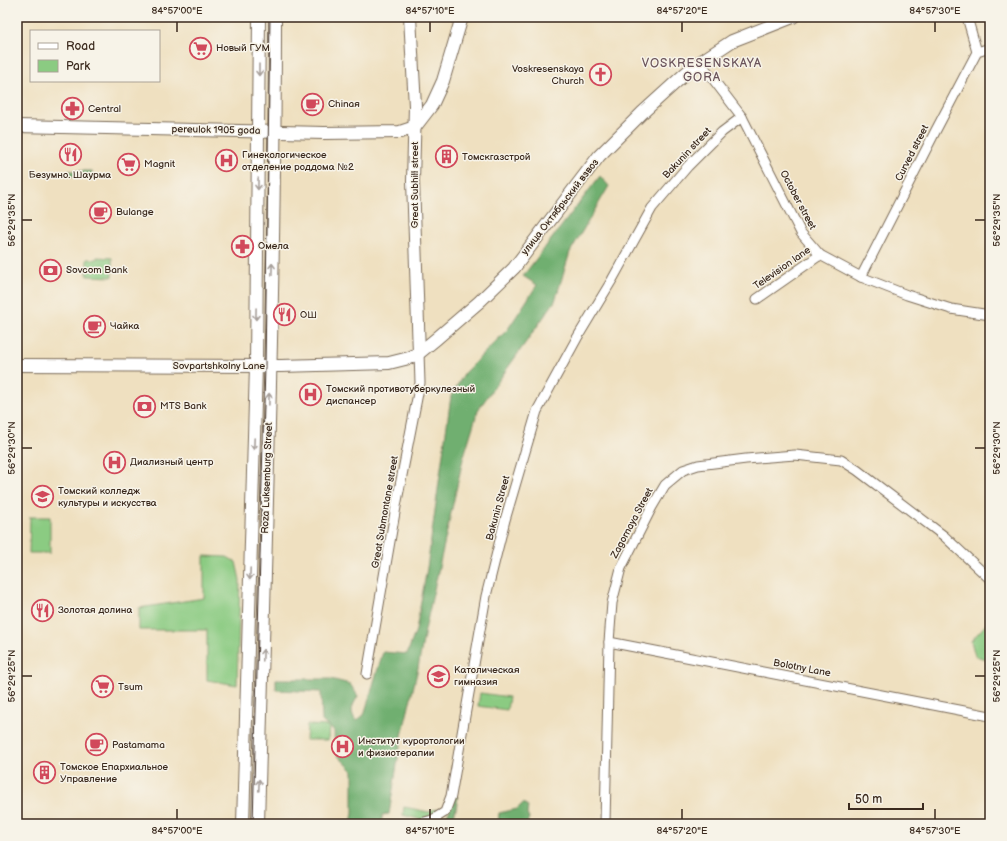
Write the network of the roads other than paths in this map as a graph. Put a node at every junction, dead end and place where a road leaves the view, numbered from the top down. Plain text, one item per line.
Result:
1 (259, 17) edge
2 (275, 17) edge
3 (410, 17) edge
4 (462, 17) edge
5 (793, 17) edge
6 (967, 17) edge
7 (990, 48) edge
8 (977, 52) junction
9 (700, 62) junction
10 (742, 117) junction
11 (17, 126) edge
12 (415, 126) junction
13 (258, 132) junction
14 (275, 132) junction
15 (820, 255) junction
16 (861, 277) junction
17 (757, 299) dead end
18 (990, 315) edge
19 (419, 353) junction
20 (17, 365) edge
21 (256, 366) junction
22 (270, 366) junction
23 (990, 579) edge
24 (609, 642) junction
25 (367, 674) dead end
26 (990, 716) edge
27 (243, 824) edge
28 (258, 824) edge
29 (418, 824) edge
30 (605, 824) edge

1 -> 13 main road, Roza Luksemburg Street
2 - 14 main road, Roza Luksemburg Street
3 - 12 main road, Great Subhill street
4 - 12 main road
5 - 9 main road, улица Октябрьский взвоз
6 - 8 street
7 - 8 street
8 - 16 street, Curved street
9 - 10 street, October street
9 - 19 main road, улица Октябрьский взвоз
10 - 15 street, October street
10 - 29 street, Bakunin street
11 - 13 main road, pereulok 1905 goda
12 - 14 main road, pereulok 1905 goda
12 - 19 main road, Great Subhill street
13 - 14 main road, pereulok 1905 goda
13 -> 21 main road, Roza Luksemburg Street
22 -> 14 main road, Roza Luksemburg Street
15 - 16 street, October street
15 - 17 street, Television lane
16 - 18 street, October street
19 - 22 main road, Sovpartshkolny Lane
19 - 25 street, Great Submontane street
20 - 21 main road, Sovpartshkolny Lane
21 - 22 main road, Sovpartshkolny Lane
21 -> 27 main road, Roza Luksemburg Street
28 -> 22 main road, Roza Luksemburg Street
23 - 24 street, Zagornaya Street
24 - 26 street, Bolotny Lane
24 - 30 street, Zagornaya Street

